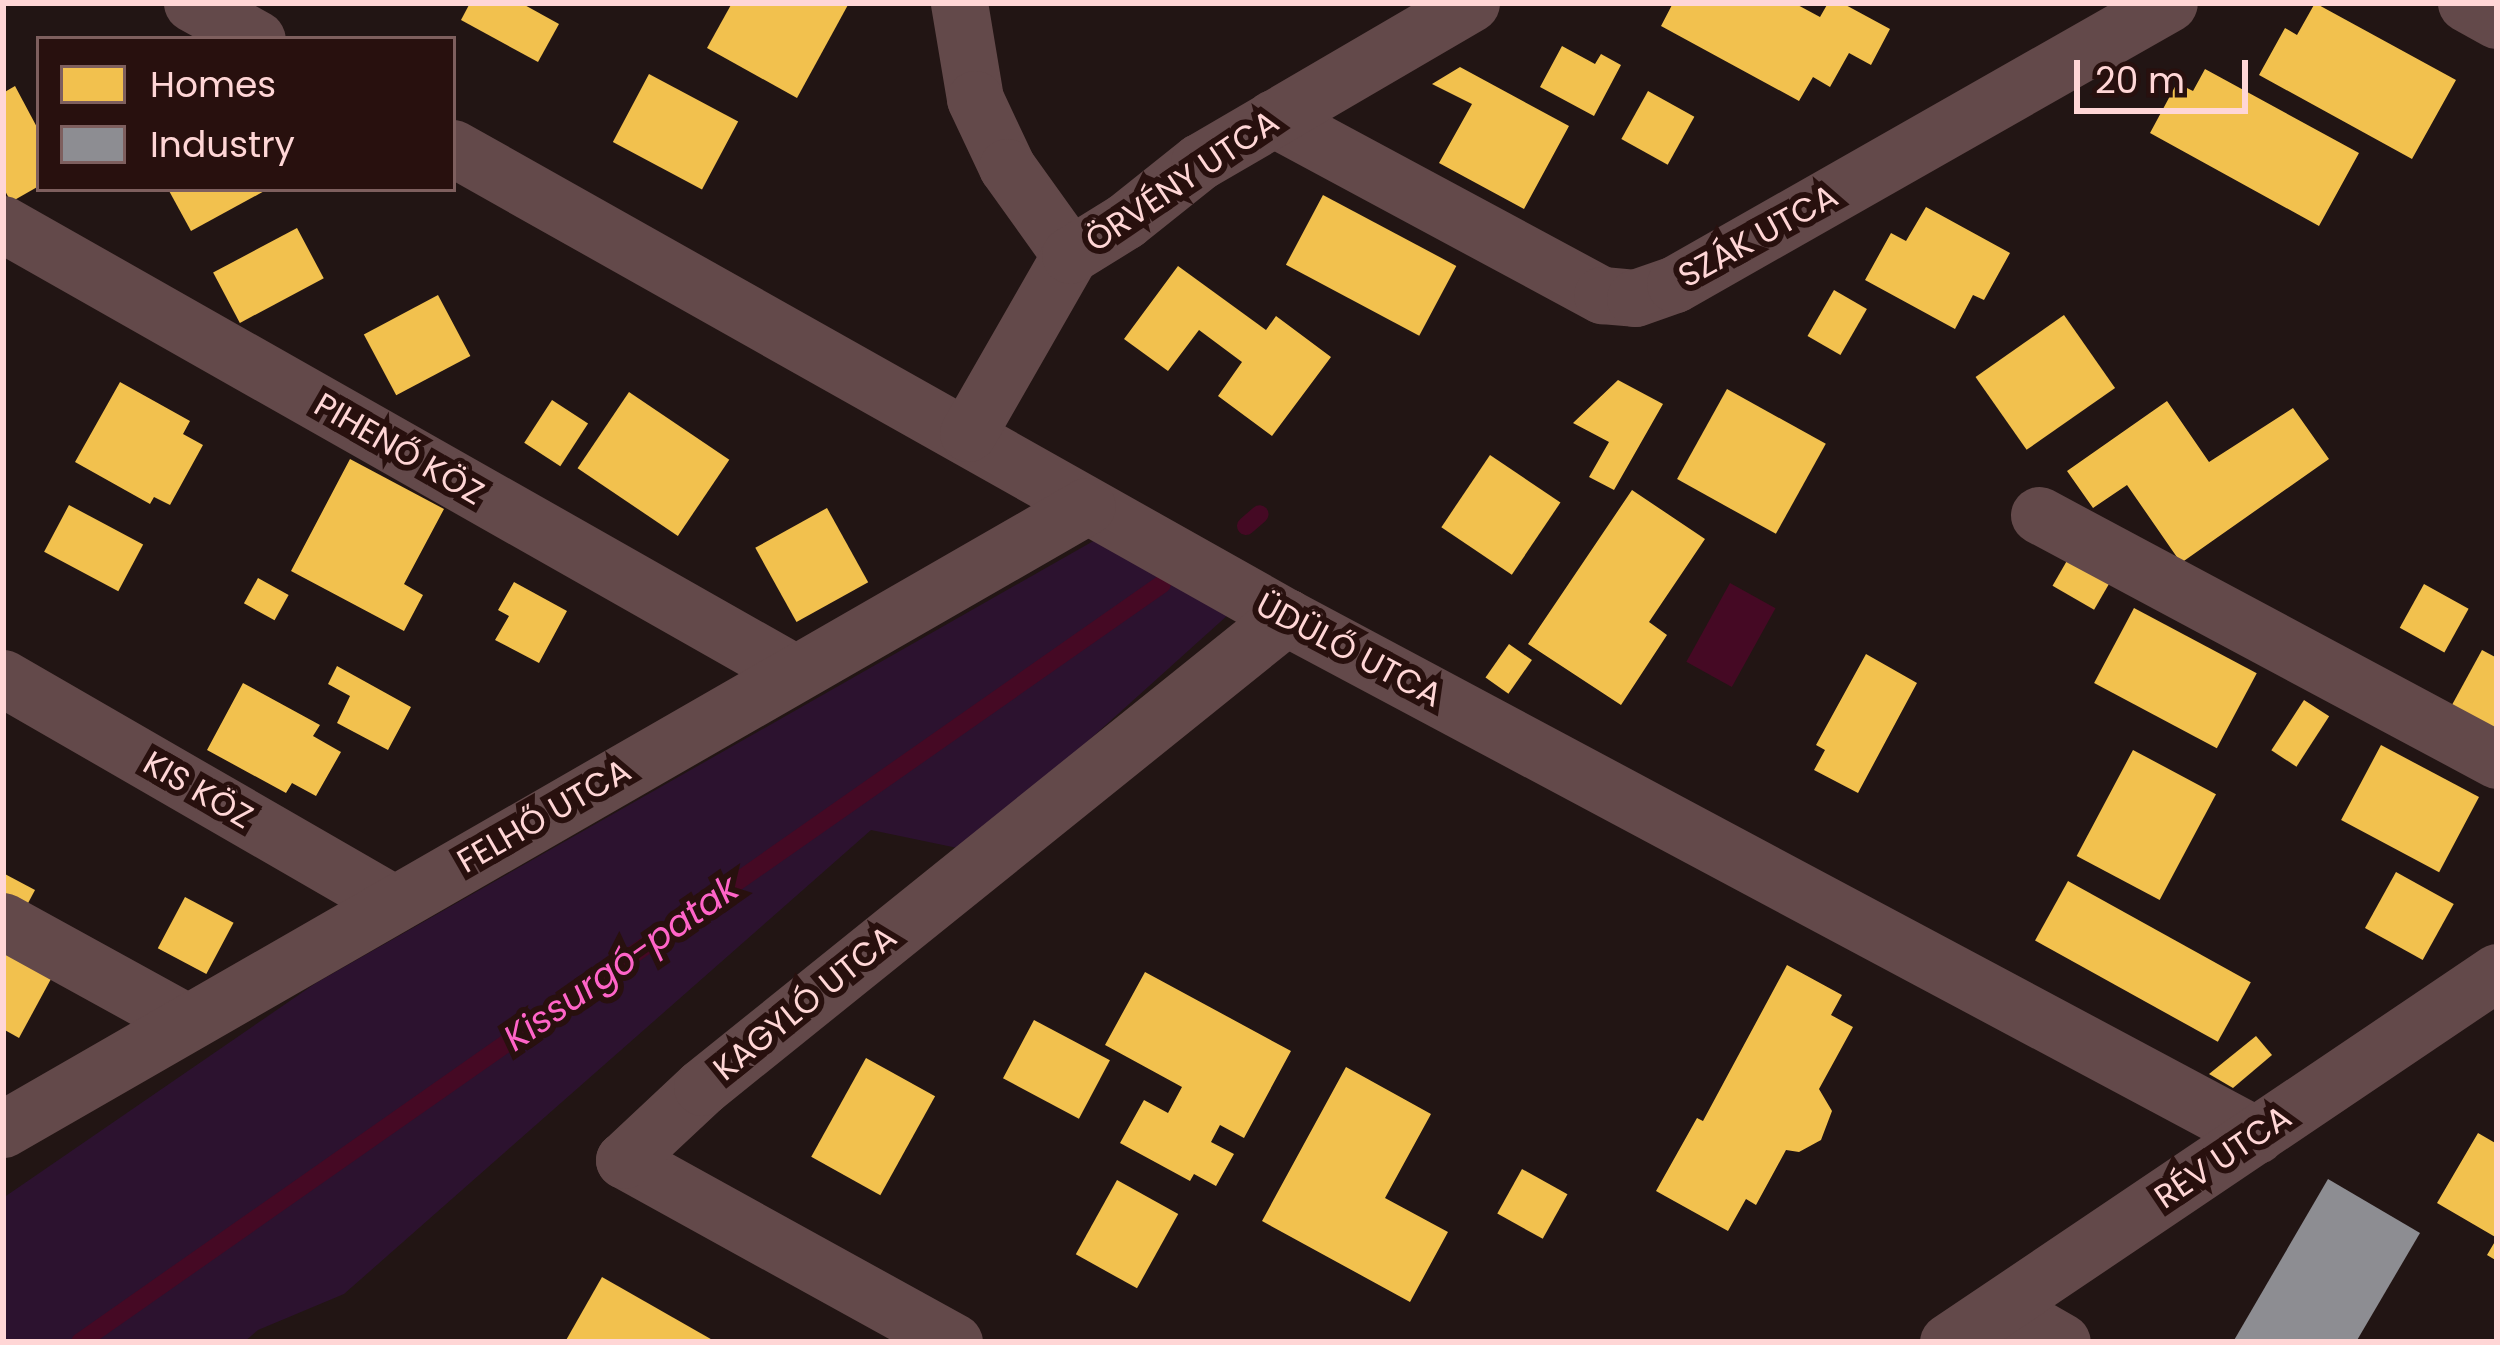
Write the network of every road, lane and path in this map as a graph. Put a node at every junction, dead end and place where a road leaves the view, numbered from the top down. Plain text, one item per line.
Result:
1 (192, 3) edge
2 (959, 3) edge
3 (1471, 3) edge
4 (2168, 3) edge
5 (2466, 3) edge
6 (2497, 20) edge
7 (252, 36) edge
8 (1273, 118) junction
9 (456, 150) edge
10 (3, 224) edge
11 (1070, 255) junction
12 (968, 433) junction
13 (1088, 506) junction
14 (2038, 515) dead end
15 (1286, 617) junction
16 (794, 673) junction
17 (3, 678) edge
18 (2497, 760) edge
19 (393, 903) junction
20 (3, 921) edge
21 (2497, 972) edge
22 (185, 1021) junction
23 (18, 1101) edge
24 (2256, 1135) junction
25 (2001, 1307) junction
26 (953, 1342) edge
27 (1948, 1342) edge
28 (2062, 1342) edge

1 - 7 street
2 - 11 street
3 - 8 street, ÖRVÉNY UTCA
4 - 8 street, SZÁK UTCA
5 - 6 street
8 - 11 street, ÖRVÉNY UTCA
9 - 12 street, ÜDÜLŐ UTCA
10 - 16 street, PIHENŐ KÖZ
11 - 12 street, ÖRVÉNY UTCA
12 - 13 street, ÜDÜLŐ UTCA
13 - 15 street, ÜDÜLŐ UTCA
13 - 16 street, FELHŐ UTCA
14 - 18 street
15 - 24 street, ÜDÜLŐ UTCA
15 - 26 street, KAGYLÓ UTCA
16 - 19 street, FELHŐ UTCA
17 - 19 street, KIS KÖZ
19 - 22 street, FELHŐ UTCA
20 - 22 street
21 - 24 street, RÉV UTCA
22 - 23 street, FELHŐ UTCA
24 - 25 street, RÉV UTCA
25 - 27 street, RÉV UTCA
25 - 28 street

